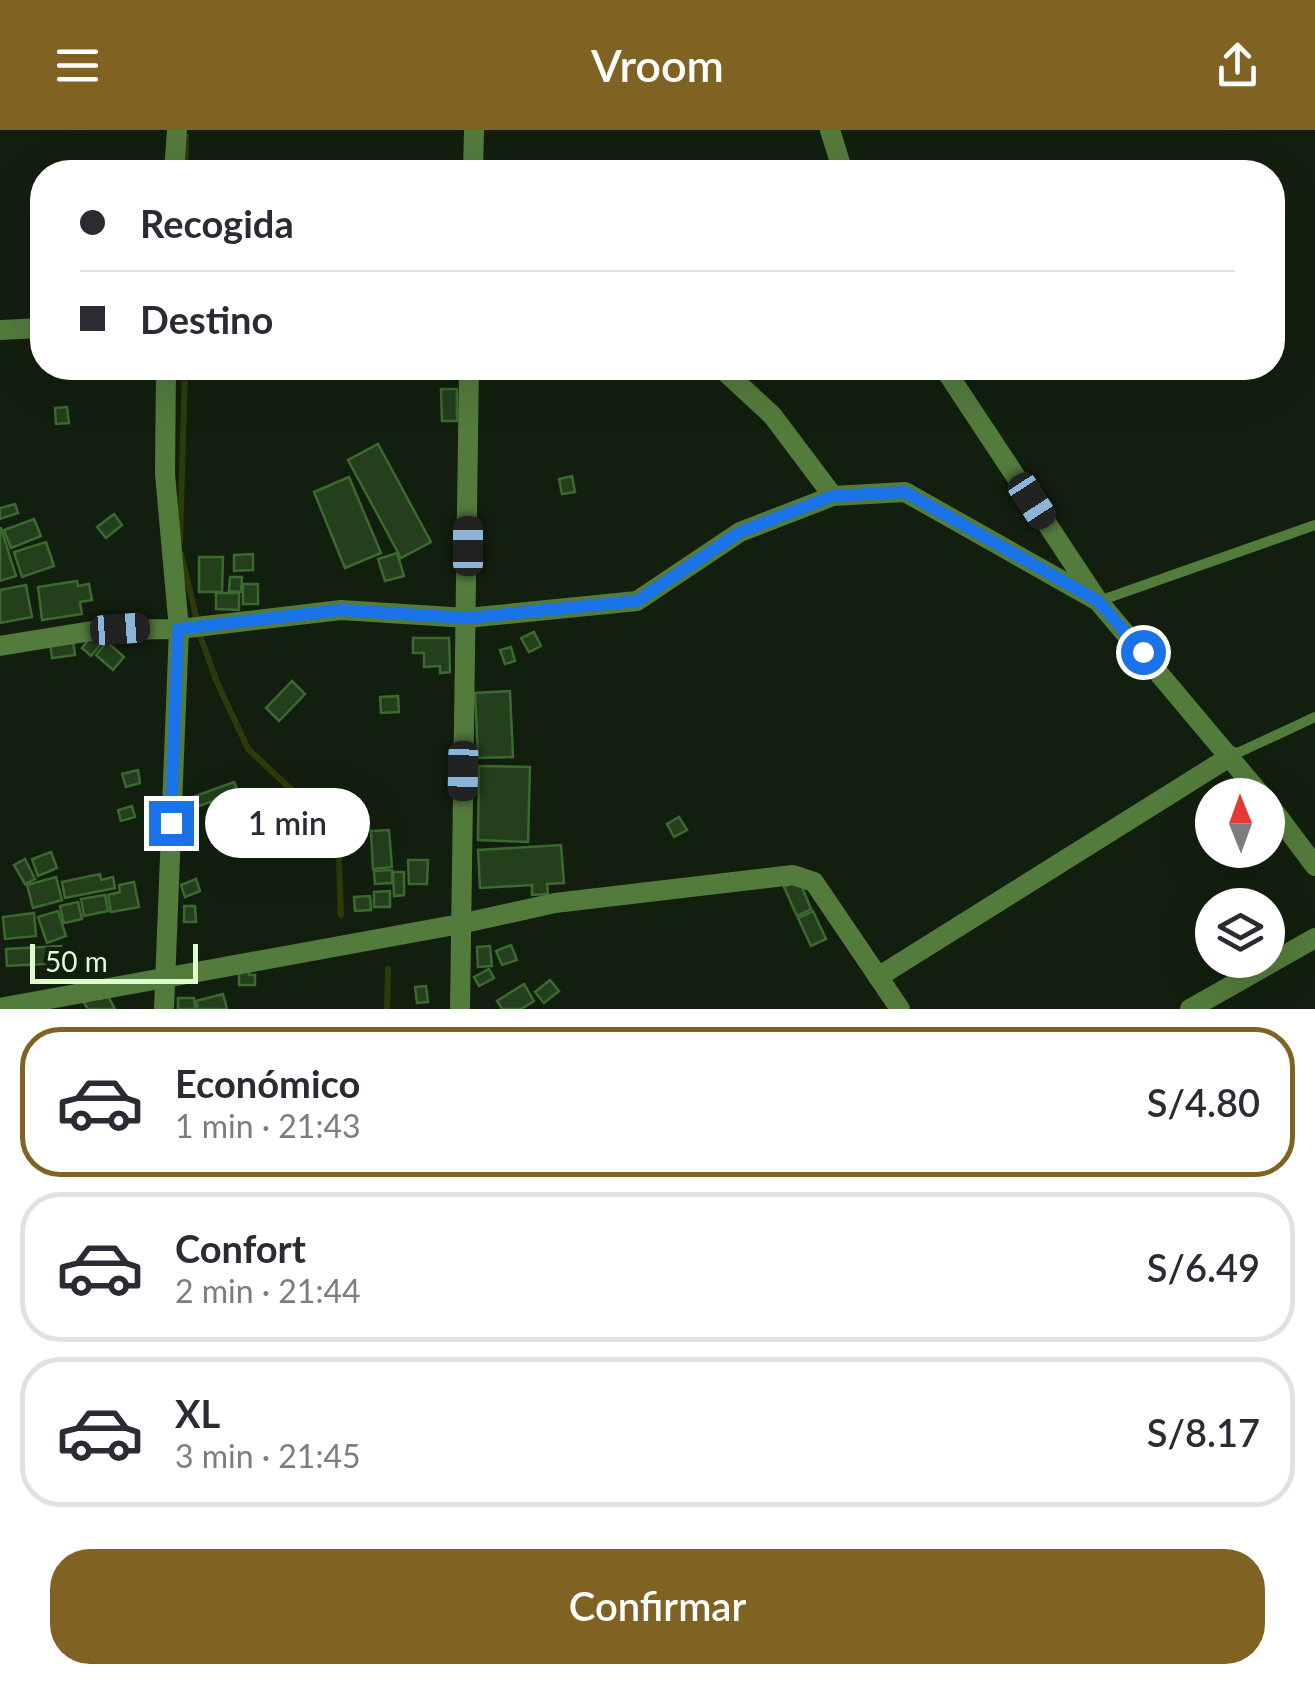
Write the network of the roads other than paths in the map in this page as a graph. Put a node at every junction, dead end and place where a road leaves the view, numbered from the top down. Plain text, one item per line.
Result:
1 (177, 130) edge
2 (474, 130) edge
3 (830, 130) edge
4 (175, 160) edge
5 (473, 160) edge
6 (839, 160) edge
7 (30, 329) edge
8 (0, 330) edge
9 (166, 380) edge
10 (469, 380) edge
11 (734, 380) edge
12 (952, 380) edge
13 (833, 496) junction
14 (1315, 524) edge
15 (1098, 601) junction
16 (467, 618) junction
17 (178, 629) junction
18 (0, 646) edge
19 (1315, 717) edge
20 (1232, 756) junction
21 (1248, 778) edge
22 (1285, 826) edge
23 (1315, 866) edge
24 (460, 924) junction
25 (1315, 938) edge
26 (878, 977) junction
27 (164, 978) junction
28 (0, 1008) edge
29 (164, 1009) edge
30 (460, 1009) edge
31 (900, 1009) edge
32 (1190, 1009) edge

1 - 4 street
2 - 5 street
3 - 6 street
7 - 8 street
9 - 17 street
10 - 16 street
11 - 13 street
12 - 15 street
13 - 15 street
13 - 16 street
14 - 15 lane
15 - 20 street
16 - 17 street
16 - 24 street
17 - 18 street
17 - 27 street
19 - 20 lane
20 - 21 street
20 - 26 street
22 - 23 street
24 - 26 street
24 - 27 street
24 - 30 street
25 - 32 street
26 - 31 street
27 - 28 street
27 - 29 street

